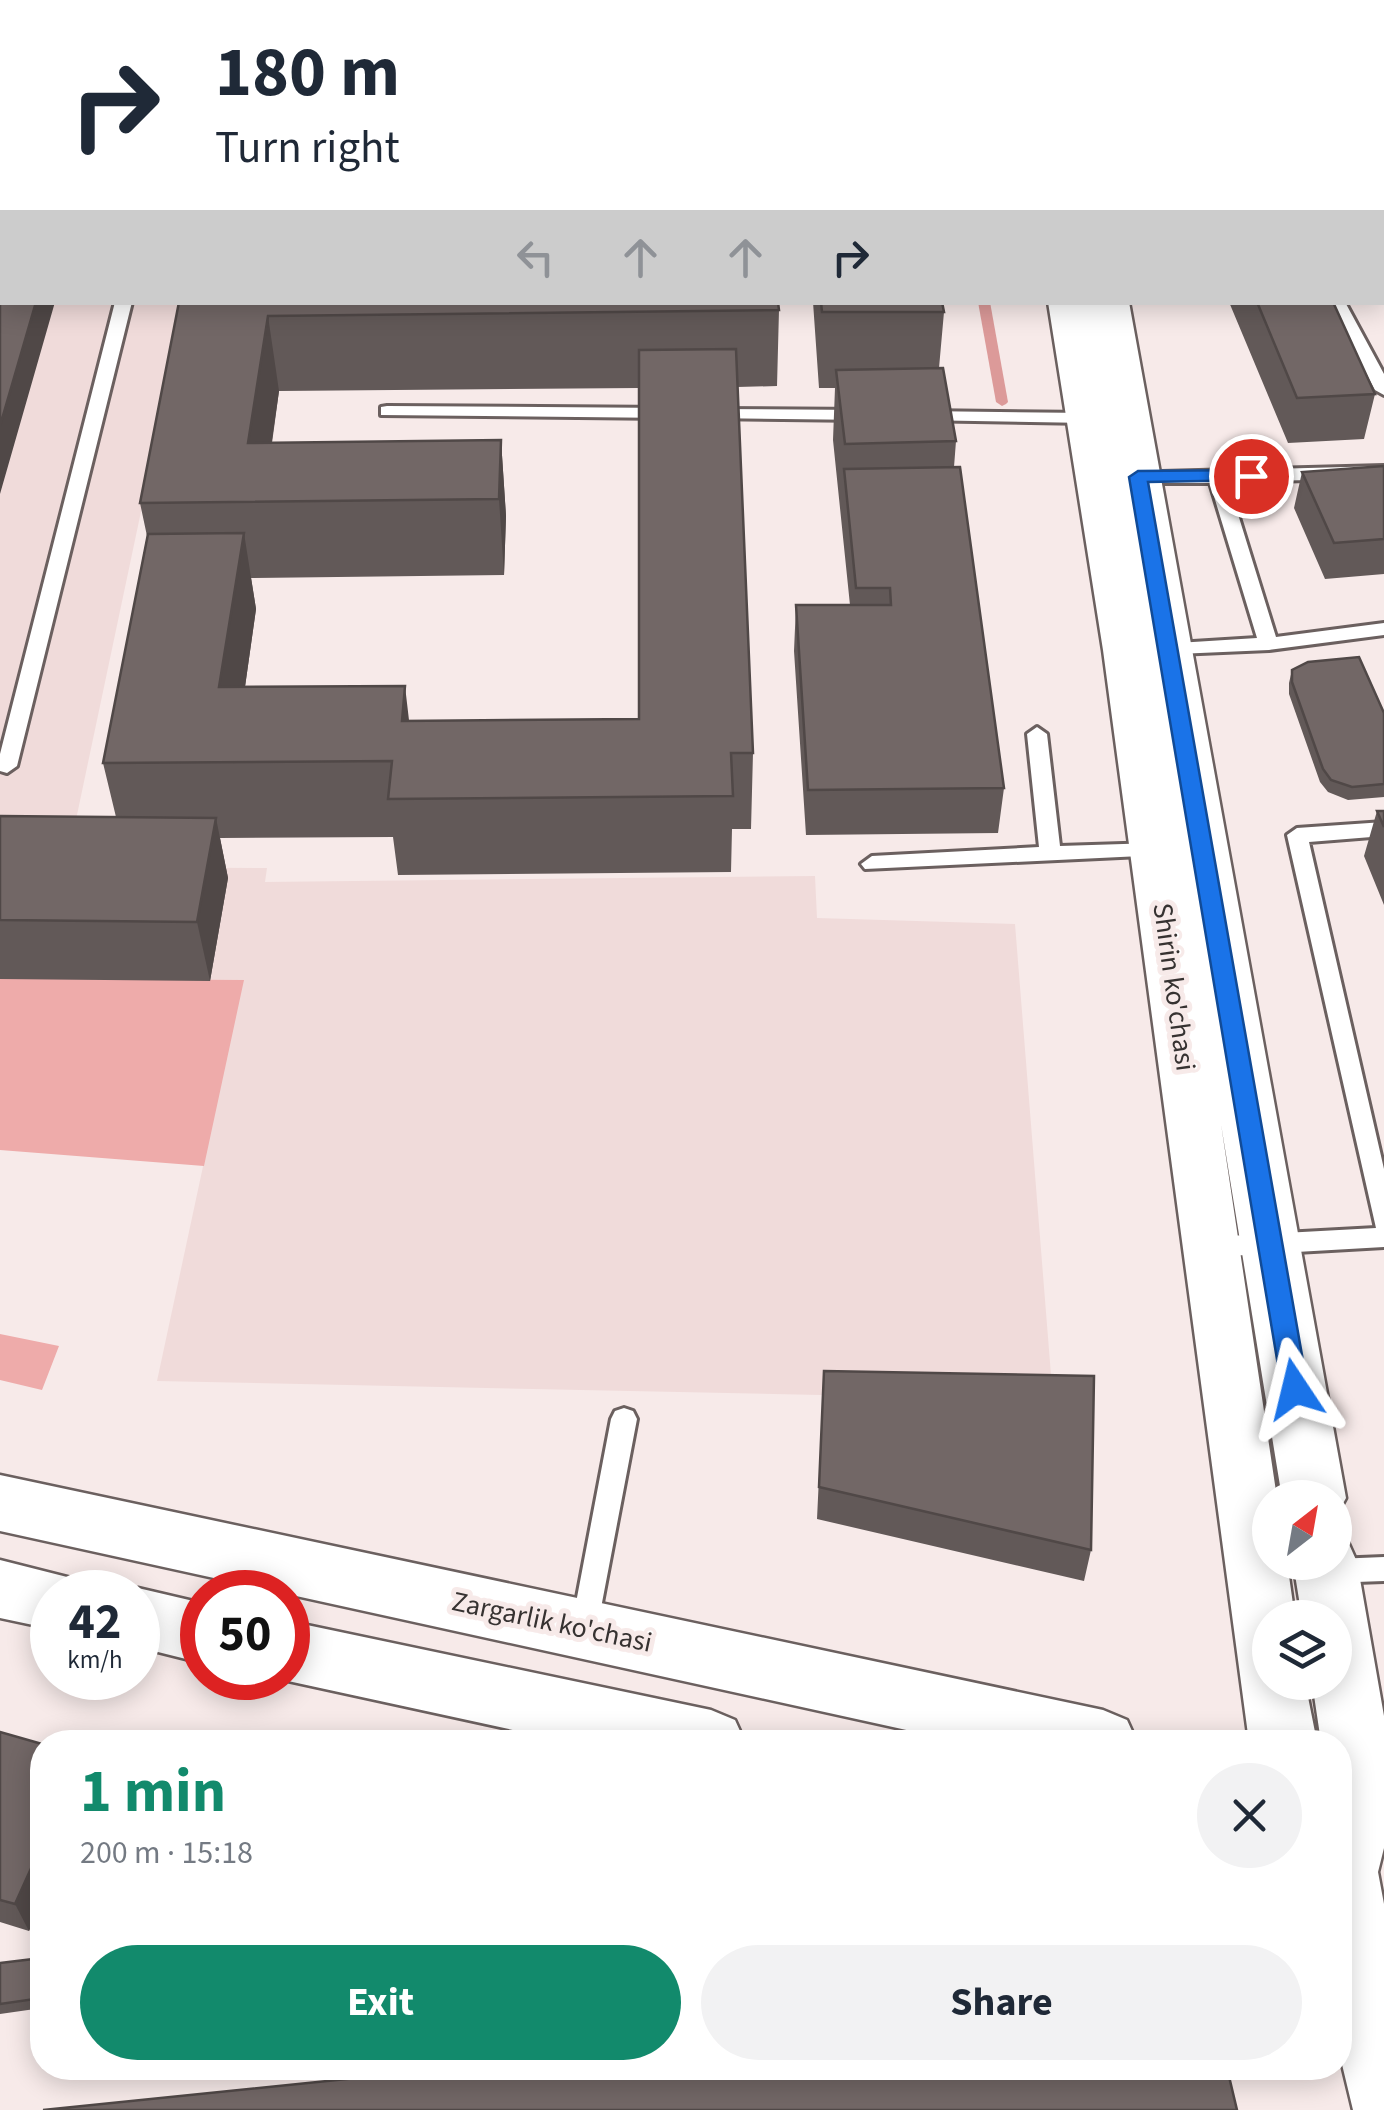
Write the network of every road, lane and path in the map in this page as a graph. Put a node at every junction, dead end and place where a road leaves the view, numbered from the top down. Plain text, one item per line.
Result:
1 (123, 305) edge
2 (1069, 305) edge
3 (1108, 305) edge
4 (1338, 305) edge
5 (1384, 390) edge
6 (386, 410) dead end
7 (1088, 418) junction
8 (1384, 472) edge
9 (1118, 477) junction
10 (1218, 477) junction
11 (1384, 629) edge
12 (1269, 644) junction
13 (1148, 650) junction
14 (1037, 734) dead end
15 (7, 766) dead end
16 (1384, 829) edge
17 (1155, 850) junction
18 (1050, 854) junction
19 (872, 864) dead end
20 (1384, 1221) edge
21 (1384, 1237) edge
22 (1270, 1245) junction
23 (1210, 1247) junction
24 (624, 1418) dead end
25 (1311, 1480) edge
26 (0, 1503) edge
27 (1341, 1588) edge
28 (0, 1589) edge
29 (30, 1595) edge
30 (1260, 1600) edge
31 (584, 1628) junction
32 (310, 1656) edge
33 (1275, 1700) edge
34 (654, 1730) edge
35 (1048, 1730) edge
36 (1280, 1730) edge
37 (1362, 1794) edge
38 (1352, 1873) edge
39 (1384, 2096) edge

1 - 15 lane
2 - 7 main road, Shirin ko'chasi
3 - 9 main road, Shirin ko'chasi
4 - 5 lane
6 - 7 lane
7 - 9 main road, Shirin ko'chasi
8 - 10 lane
9 - 10 lane
9 - 13 main road, Shirin ko'chasi
10 - 12 lane
11 - 12 lane
12 - 13 lane
13 - 17 main road, Shirin ko'chasi
13 - 22 main road, Shirin ko'chasi
14 - 18 lane
16 - 20 lane
17 - 18 lane
17 - 23 main road, Shirin ko'chasi
18 - 19 lane
21 - 22 lane
22 - 23 lane
22 - 25 main road, Shirin ko'chasi
23 - 30 main road, Shirin ko'chasi
24 - 31 lane
26 - 31 main road, Zargarlik ko'chasi
27 - 37 main road
28 - 29 main road
31 - 35 main road, Zargarlik ko'chasi
32 - 34 main road
33 - 36 main road
37 - 38 main road
38 - 39 main road

